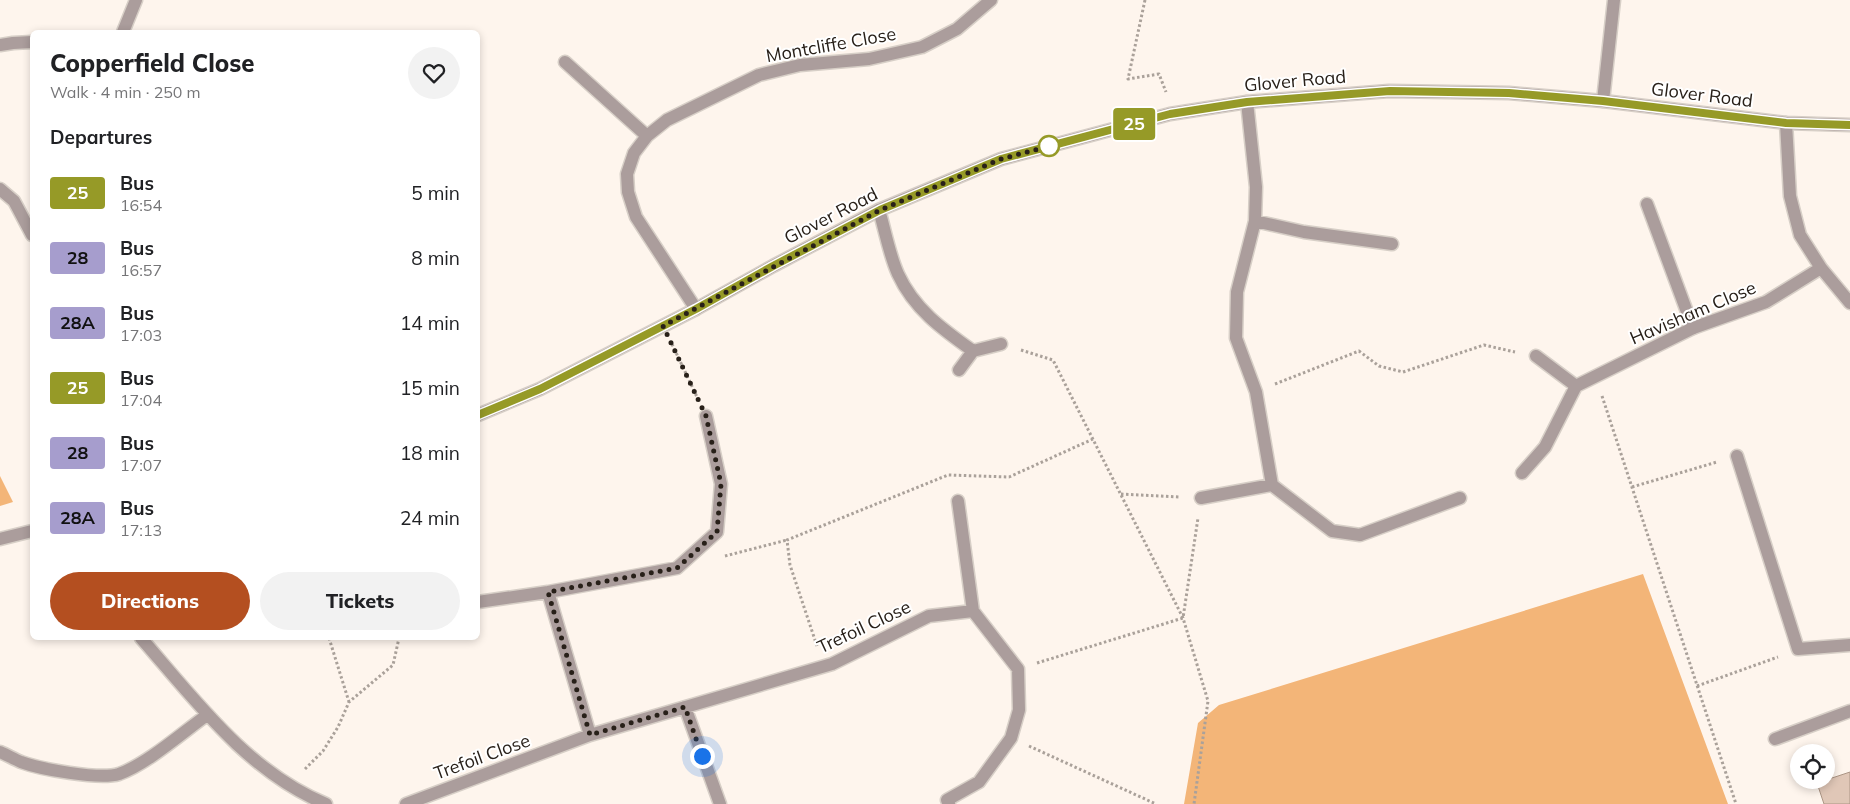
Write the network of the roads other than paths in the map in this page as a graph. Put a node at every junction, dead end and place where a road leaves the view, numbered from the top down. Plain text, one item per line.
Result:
1 (136, 0) edge
2 (991, 0) edge
3 (1614, 0) edge
4 (125, 30) edge
5 (30, 42) edge
6 (0, 45) edge
7 (565, 62) dead end
8 (1603, 101) junction
9 (1247, 102) junction
10 (1786, 123) junction
11 (1850, 125) edge
12 (647, 136) junction
13 (0, 189) edge
14 (1647, 204) dead end
15 (880, 210) junction
16 (1255, 221) junction
17 (30, 231) edge
18 (1392, 244) dead end
19 (1821, 268) junction
20 (1850, 303) edge
21 (696, 309) junction
22 (1693, 328) junction
23 (1001, 344) road end
24 (972, 352) junction
25 (1536, 356) road end
26 (959, 370) dead end
27 (1576, 386) junction
28 (480, 414) edge
29 (706, 416) road end
30 (1738, 456) road end
31 (1522, 473) dead end
32 (1272, 485) junction
33 (1201, 498) road end
34 (1460, 498) dead end
35 (958, 501) dead end
36 (30, 532) edge
37 (0, 539) edge
38 (548, 592) junction
39 (480, 602) edge
40 (973, 611) junction
41 (144, 640) edge
42 (1850, 645) edge
43 (685, 707) junction
44 (1850, 711) edge
45 (207, 715) junction
46 (590, 735) junction
47 (1775, 739) dead end
48 (0, 752) edge
49 (326, 804) edge
50 (406, 804) edge
51 (720, 804) edge
52 (948, 804) edge

1 - 4 street
2 - 12 street, Montcliffe Close
3 - 8 street
5 - 6 street
7 - 12 street
8 - 9 street, Glover Road
8 - 10 street, Glover Road
9 - 15 street, Glover Road
9 - 16 street
10 - 11 street, Glover Road
10 - 19 street
12 - 21 street, Montcliffe Close
13 - 17 street
14 - 22 street
15 - 21 street, Glover Road
15 - 24 street
16 - 18 street
16 - 32 street
19 - 20 street
19 - 22 street, Havisham Close
21 - 28 street, Glover Road
22 - 27 street, Havisham Close
23 - 24 street
24 - 26 street
25 - 27 street
27 - 31 street
29 - 38 street
30 - 42 street
32 - 33 street
32 - 34 street
35 - 40 street
36 - 37 street
38 - 39 street
38 - 46 street
40 - 43 street, Trefoil Close
40 - 52 street
41 - 45 street
43 - 46 street, Trefoil Close
43 - 51 street
44 - 47 street
45 - 48 street
45 - 49 street
46 - 50 street, Trefoil Close

